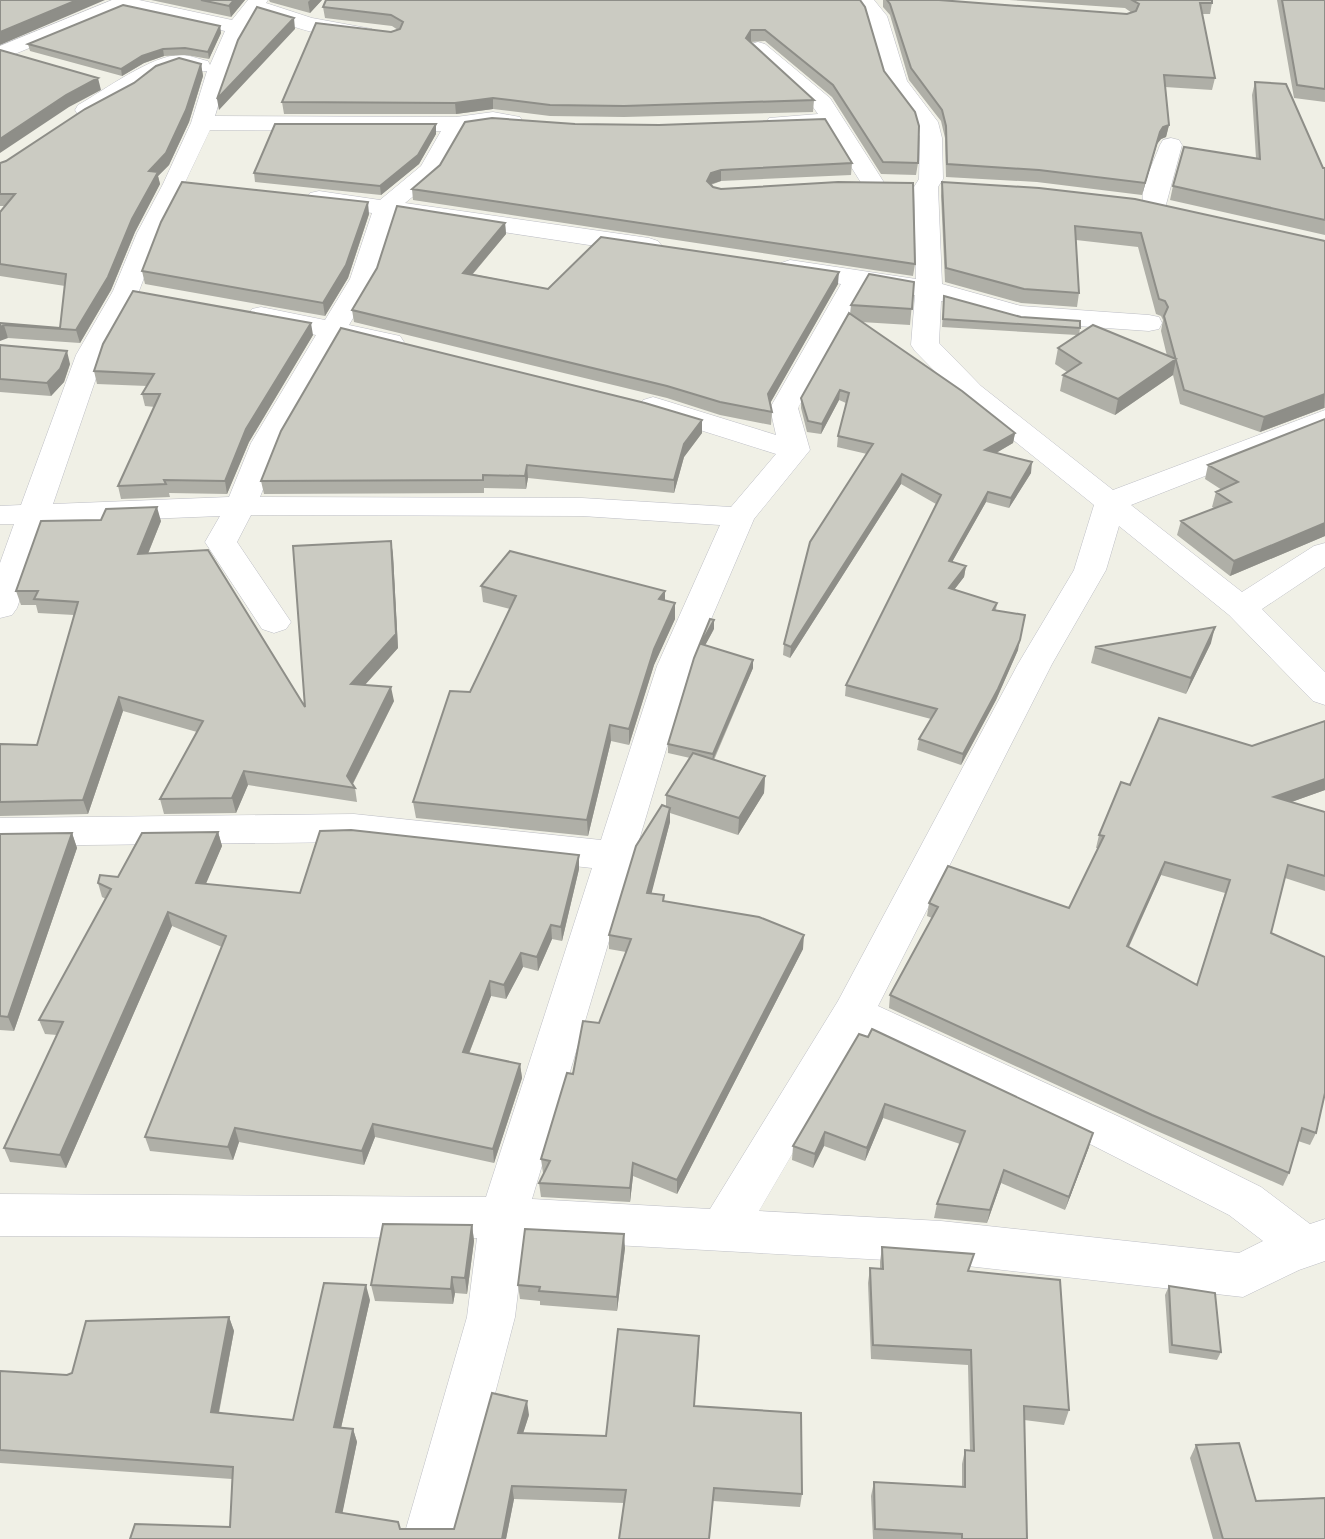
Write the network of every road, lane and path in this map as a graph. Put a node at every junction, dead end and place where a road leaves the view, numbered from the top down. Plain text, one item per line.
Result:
1 (124, 1) edge
2 (256, 3) edge
3 (876, 5) edge
4 (236, 27) junction
5 (380, 34) edge
6 (758, 48) edge
7 (2, 52) edge
8 (41, 63) edge
9 (218, 70) junction
10 (103, 80) dead end
11 (127, 87) junction
12 (835, 120) junction
13 (67, 122) edge
14 (202, 123) junction
15 (456, 124) junction
16 (757, 124) edge
17 (538, 125) edge
18 (1171, 145) edge
19 (175, 184) junction
20 (873, 184) junction
21 (846, 185) edge
22 (202, 186) edge
23 (953, 186) edge
24 (926, 187) junction
25 (297, 195) edge
26 (387, 206) junction
27 (1181, 213) edge
28 (667, 249) edge
29 (772, 265) edge
30 (859, 277) junction
31 (929, 289) junction
32 (230, 310) edge
33 (1149, 323) dead end
34 (334, 328) junction
35 (415, 348) edge
36 (629, 400) edge
37 (1325, 419) edge
38 (795, 450) junction
39 (1110, 502) junction
40 (241, 506) junction
41 (0, 515) edge
42 (34, 515) junction
43 (739, 517) junction
44 (1325, 554) edge
45 (0, 608) edge
46 (1241, 608) junction
47 (274, 622) dead end
48 (1325, 693) edge
49 (0, 832) edge
50 (614, 856) junction
51 (853, 1013) junction
52 (0, 1215) edge
53 (503, 1218) junction
54 (723, 1229) junction
55 (1304, 1247) edge
56 (430, 1539) edge

1 - 4 street
1 - 7 street
2 - 4 street
2 - 5 street
3 - 24 street
4 - 9 street
6 - 12 street
7 - 8 street
9 - 11 street
9 - 14 street
10 - 11 street
11 - 13 street
12 - 16 street
12 - 20 street
14 - 15 street
14 - 19 street
15 - 17 street
15 - 26 street
18 - 27 street
19 - 22 street
19 - 42 street
20 - 21 street
20 - 24 street
23 - 24 street
24 - 31 street
25 - 26 street
26 - 28 street
26 - 34 street
29 - 30 street
30 - 31 street
30 - 38 street
31 - 33 street
31 - 39 street
32 - 34 street
34 - 35 street
34 - 40 street
36 - 38 street
37 - 39 street
38 - 43 street
39 - 46 street
39 - 51 street
40 - 42 street
40 - 43 street
40 - 47 street
41 - 42 street
42 - 45 street
43 - 50 street
44 - 46 street
46 - 48 street
49 - 50 street
50 - 53 street
51 - 54 street
51 - 55 street
52 - 53 street
53 - 54 street
53 - 56 street
54 - 55 street

